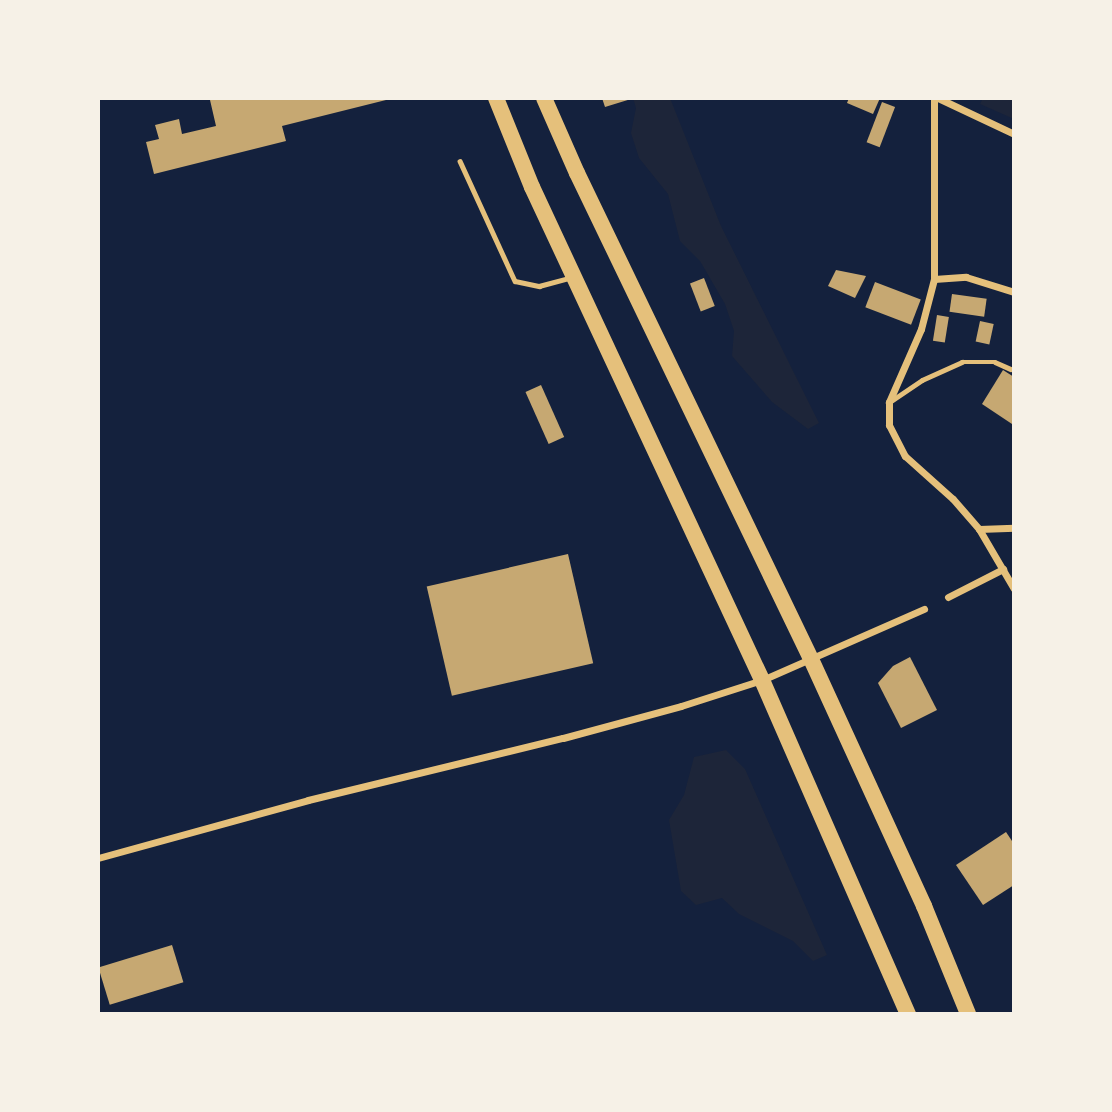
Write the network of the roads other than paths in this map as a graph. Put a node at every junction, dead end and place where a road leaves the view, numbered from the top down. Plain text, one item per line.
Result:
1 (496, 98) edge
2 (544, 98) edge
3 (936, 98) edge
4 (1014, 134) edge
5 (460, 161) dead end
6 (574, 276) junction
7 (934, 279) junction
8 (1014, 292) edge
9 (1011, 369) dead end
10 (889, 402) junction
11 (1014, 528) edge
12 (979, 529) junction
13 (1003, 569) junction
14 (1014, 589) edge
15 (948, 597) dead end
16 (924, 609) dead end
17 (811, 659) junction
18 (762, 680) junction
19 (98, 858) edge
20 (908, 1014) edge
21 (968, 1014) edge

1 - 6 main road
2 - 17 main road
3 - 4 street
3 - 7 street
5 - 6 lane
6 - 18 main road
7 - 8 street
7 - 10 street
9 - 10 lane
10 - 12 street
11 - 12 street
12 - 13 street
13 - 14 street
13 - 15 street
16 - 17 street
17 - 18 street
17 - 21 main road
18 - 19 street
18 - 20 main road

